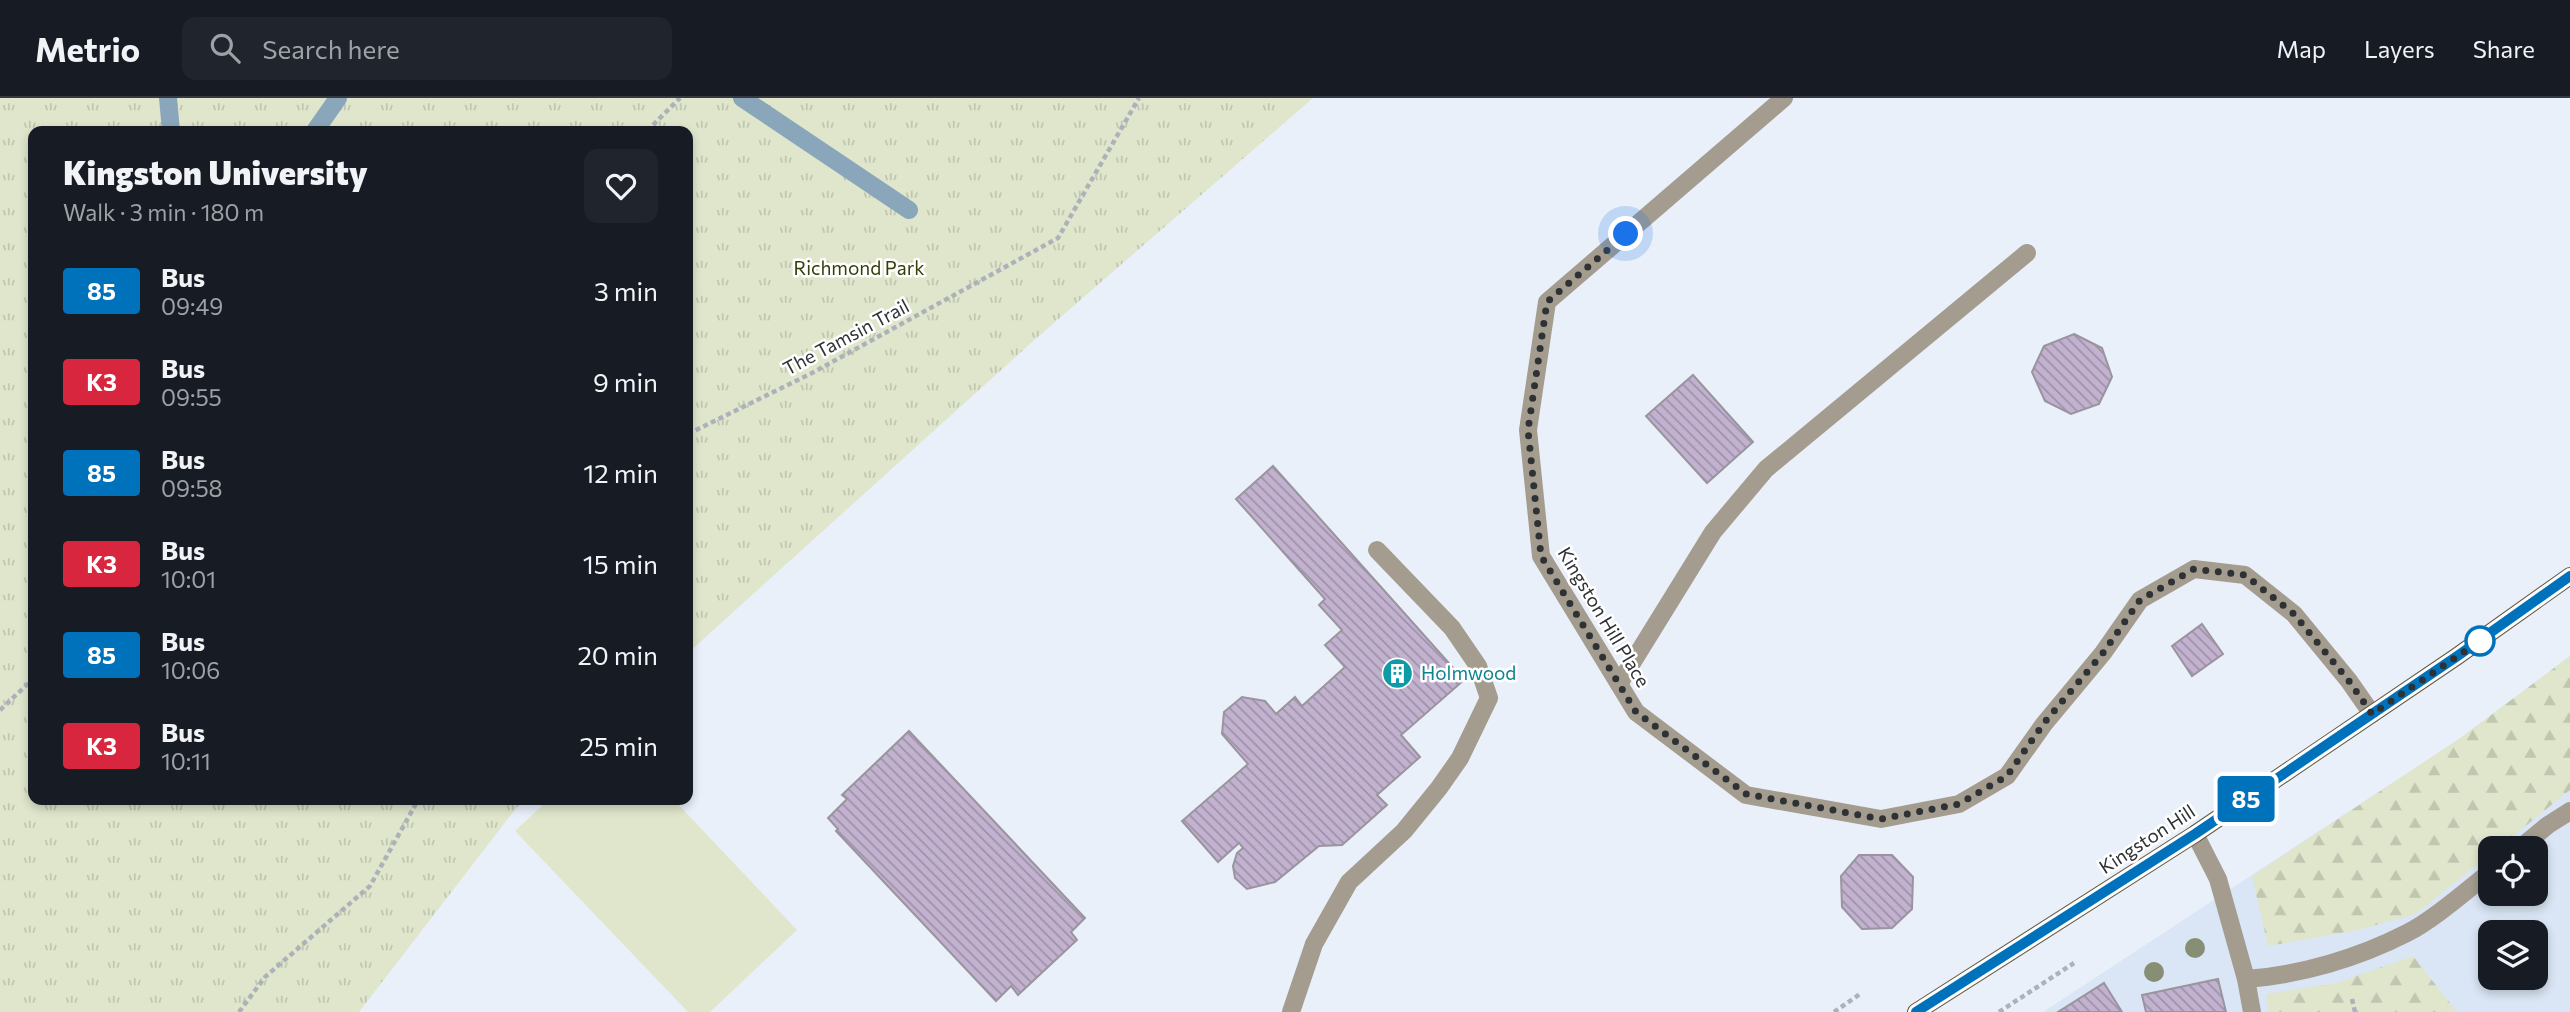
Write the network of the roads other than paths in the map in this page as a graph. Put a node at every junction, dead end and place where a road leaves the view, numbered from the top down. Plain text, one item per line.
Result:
1 (1784, 98) edge
2 (2027, 253) dead end
3 (1377, 550) dead end
4 (2570, 576) edge
5 (1619, 684) junction
6 (2372, 714) junction
7 (2570, 811) edge
8 (2195, 834) junction
9 (2535, 836) edge
10 (2478, 881) edge
11 (2246, 979) junction
12 (1291, 1012) edge
13 (1916, 1012) edge
14 (2252, 1012) edge

1 - 5 street, Kingston Hill Place
2 - 5 street
3 - 12 street
4 - 6 main road, Kingston Hill
5 - 6 street, Kingston Hill Place
6 - 8 main road, Kingston Hill
7 - 9 street
8 - 11 street
8 - 13 main road, Kingston Hill
10 - 11 street
11 - 14 street

